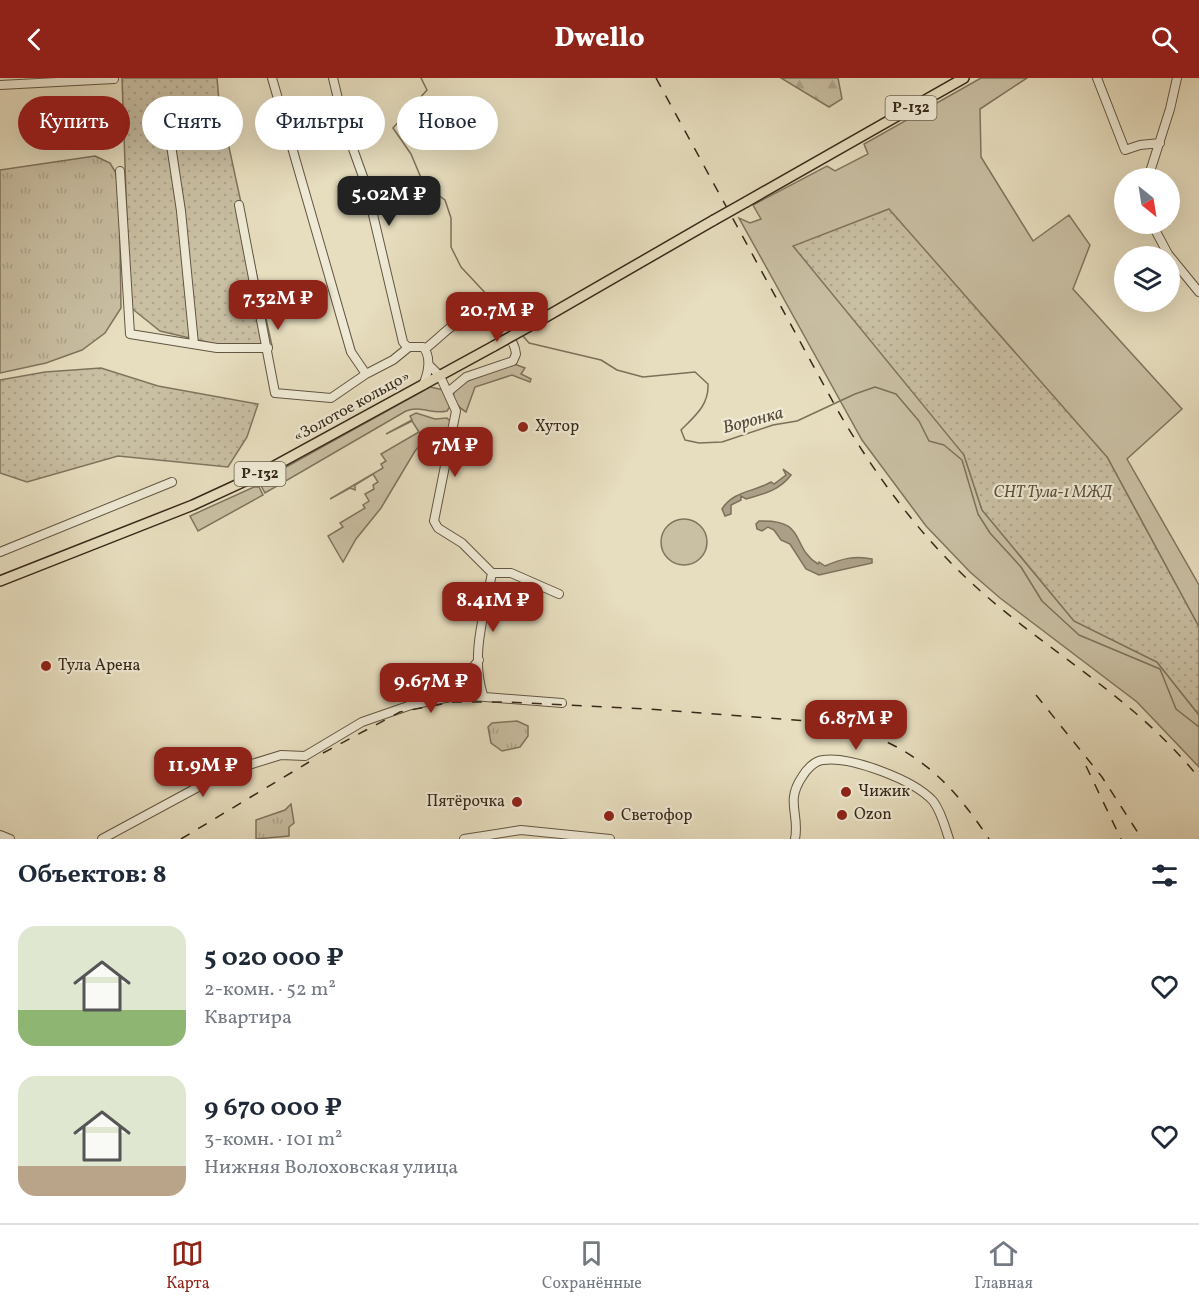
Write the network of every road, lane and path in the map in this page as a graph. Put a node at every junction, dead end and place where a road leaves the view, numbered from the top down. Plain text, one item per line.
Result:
1 (272, 78) edge
2 (333, 78) edge
3 (964, 78) edge
4 (1097, 78) edge
5 (1177, 78) edge
6 (114, 79) edge
7 (33, 81) edge
8 (0, 85) edge
9 (1160, 143) junction
10 (172, 150) edge
11 (1151, 168) edge
12 (120, 171) dead end
13 (239, 205) dead end
14 (1157, 234) edge
15 (1199, 292) edge
16 (194, 344) junction
17 (409, 347) junction
18 (268, 348) junction
19 (425, 349) junction
20 (429, 366) junction
21 (366, 374) junction
22 (440, 376) junction
23 (423, 386) junction
24 (448, 392) junction
25 (172, 482) dead end
26 (0, 552) edge
27 (492, 573) junction
28 (0, 581) edge
29 (559, 594) dead end
30 (479, 660) junction
31 (483, 695) junction
32 (447, 697) junction
33 (562, 703) dead end
34 (0, 835) edge
35 (10, 839) edge
36 (102, 839) edge
37 (464, 839) edge
38 (610, 839) edge
39 (795, 839) edge
40 (949, 839) edge

1 - 21 street
2 - 17 street
3 - 22 main road, «Золотое кольцо» / Р-132, bridge
4 - 9 street
5 - 9 street
6 - 7 street
7 - 8 street
9 - 11 street
10 - 16 street
12 - 16 street
13 - 18 street
14 - 15 street
16 - 18 street
17 - 19 street
17 - 21 street
18 - 21 street
19 - 20 street
19 - 24 street
20 - 22 street
20 - 23 street
22 - 23 main road, «Золотое кольцо» / Р-132
22 - 24 street
23 - 28 main road, «Золотое кольцо» / Р-132
24 - 27 street
25 - 26 street
27 - 29 street
27 - 30 street
30 - 31 street
30 - 32 street
31 - 32 street
31 - 33 street
32 - 36 street
34 - 35 street
37 - 38 street
39 - 40 street

